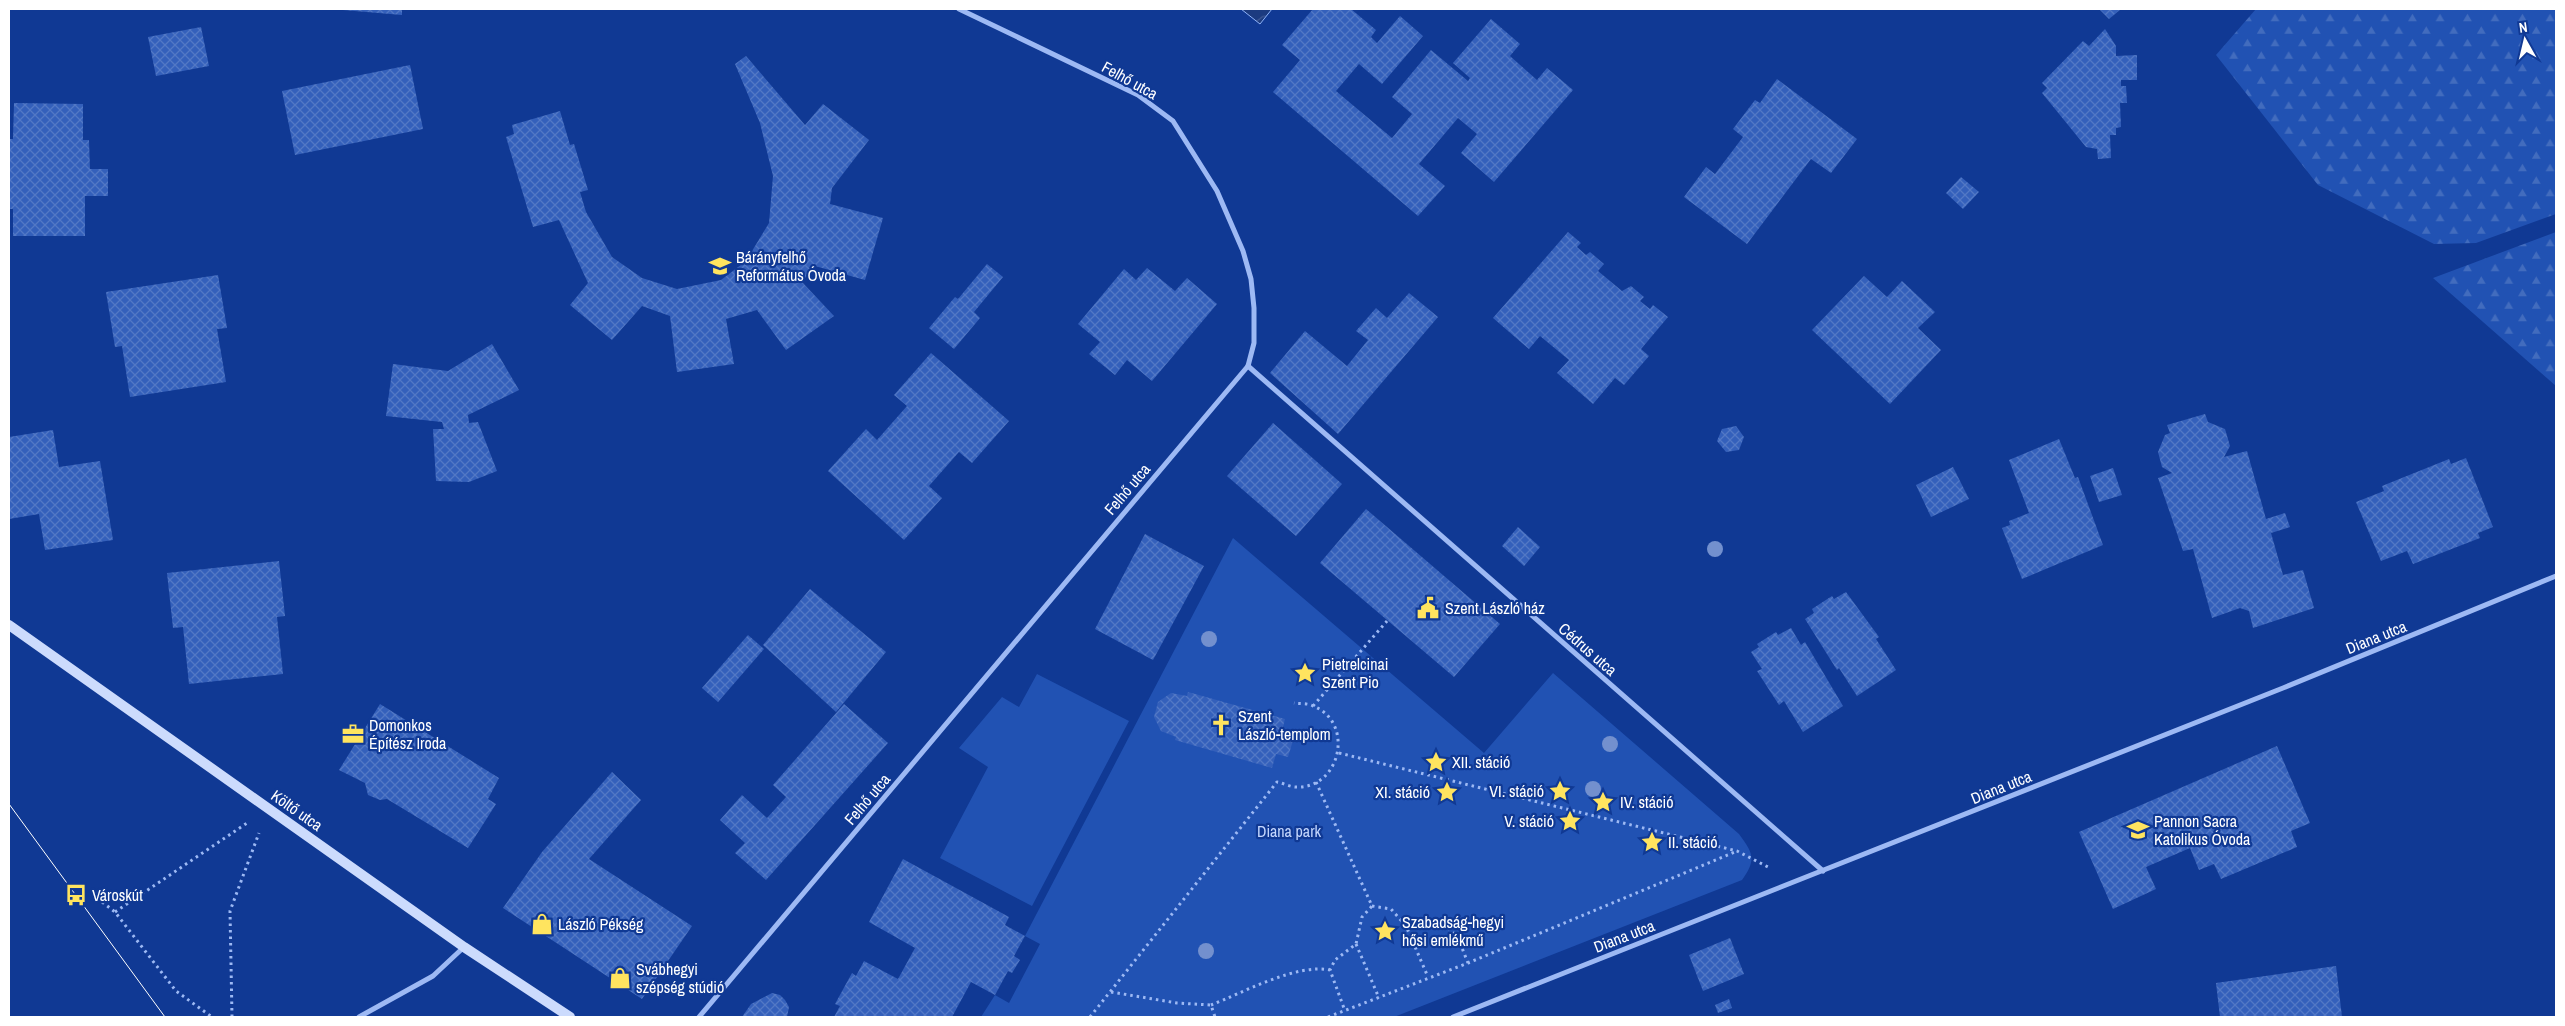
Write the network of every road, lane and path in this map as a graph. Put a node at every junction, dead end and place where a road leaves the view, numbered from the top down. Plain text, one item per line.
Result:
1 (959, 9) edge
2 (1248, 366) junction
3 (2556, 576) edge
4 (1387, 620) dead end
5 (9, 625) edge
6 (1294, 703) dead end
7 (1313, 706) junction
8 (1339, 753) junction
9 (1316, 782) junction
10 (268, 808) junction
11 (1823, 871) junction
12 (97, 898) dead end
13 (1372, 906) junction
14 (115, 912) junction
15 (1406, 926) junction
16 (1356, 944) junction
17 (464, 946) junction
18 (1468, 963) junction
19 (1330, 970) junction
20 (1428, 978) junction
21 (1110, 992) junction
22 (1379, 998) junction
23 (1211, 1006) junction
24 (1345, 1011) junction
25 (212, 1017) edge
26 (232, 1017) edge
27 (359, 1017) edge
28 (570, 1017) edge
29 (699, 1017) edge
30 (1090, 1017) edge
31 (1216, 1017) edge
32 (1328, 1017) edge
33 (1453, 1017) edge

1 - 2 street, Felhő utca
2 - 11 street, Cédrus utca
2 - 29 street, Felhő utca
3 - 11 street, Diana utca
4 - 7 path
5 - 10 street, Költő utca
6 - 7 path
7 - 8 path
8 - 9 path
8 - 18 path
9 - 13 path
9 - 21 path
10 - 14 path
10 - 17 street, Költő utca
10 - 26 path
11 - 33 street, Diana utca
12 - 14 path
13 - 15 path
13 - 16 path
14 - 25 path
15 - 18 path
15 - 20 path
16 - 19 path
16 - 22 path
17 - 27 street
17 - 28 street, Költő utca
18 - 20 path
19 - 23 path
19 - 24 path
20 - 22 path
21 - 23 path
21 - 30 path
22 - 24 path
23 - 31 path
24 - 32 path

